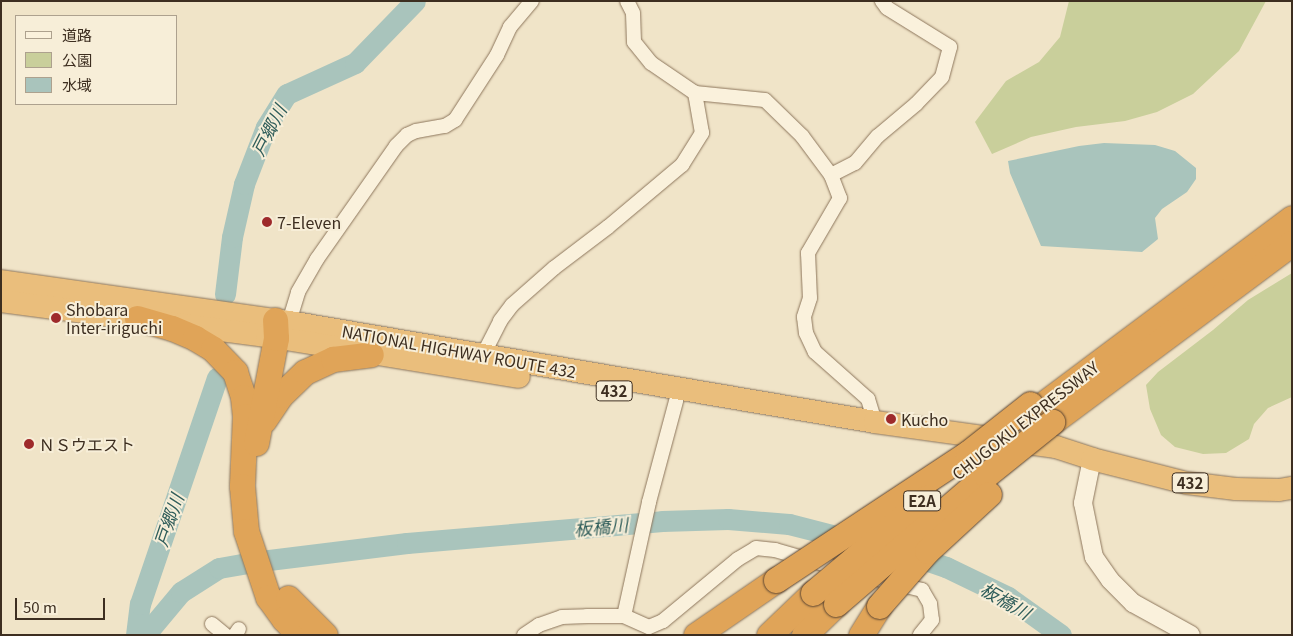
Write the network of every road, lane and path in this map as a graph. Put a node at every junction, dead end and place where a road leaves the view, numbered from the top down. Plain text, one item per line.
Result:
1 (532, 1) edge
2 (627, 1) edge
3 (882, 1) edge
4 (695, 92) junction
5 (831, 175) junction
6 (1292, 218) edge
7 (1292, 243) edge
8 (1, 281) edge
9 (1, 301) edge
10 (137, 318) junction
11 (277, 329) junction
12 (1158, 331) junction
13 (371, 354) junction
14 (483, 355) junction
15 (676, 401) junction
16 (1044, 416) junction
17 (875, 422) junction
18 (251, 438) junction
19 (1092, 458) junction
20 (1292, 488) edge
21 (277, 596) junction
22 (624, 616) junction
23 (212, 624) dead end
24 (225, 635) edge
25 (299, 635) edge
26 (325, 635) edge
27 (524, 635) edge
28 (696, 635) edge
29 (770, 635) edge
30 (804, 635) edge
31 (861, 635) edge
32 (920, 635) edge
33 (1191, 635) edge

1 - 11 street
2 - 4 street
3 - 5 street
4 - 5 street
4 - 14 street
5 - 17 street
6 - 12 highway, CHUGOKU EXPRESSWAY / E2A
7 - 12 highway, CHUGOKU EXPRESSWAY / E2A
8 - 11 highway, NATIONAL HIGHWAY ROUTE 432 / 432
9 - 10 highway, NATIONAL HIGHWAY ROUTE 432 / 432
10 - 11 highway, NATIONAL HIGHWAY ROUTE 432 / 432
10 - 18 highway
11 - 13 highway, NATIONAL HIGHWAY ROUTE 432 / 432
11 - 14 highway, NATIONAL HIGHWAY ROUTE 432 / 432
11 - 18 highway
12 - 16 highway, CHUGOKU EXPRESSWAY / E2A
13 - 15 highway, NATIONAL HIGHWAY ROUTE 432 / 432
13 - 18 highway
14 - 17 highway, NATIONAL HIGHWAY ROUTE 432 / 432
15 - 19 highway, NATIONAL HIGHWAY ROUTE 432 / 432
15 - 22 street
16 - 28 highway, bridge
16 - 29 highway, CHUGOKU EXPRESSWAY / E2A, bridge
16 - 30 highway, CHUGOKU EXPRESSWAY / E2A, bridge
16 - 31 highway, bridge
17 - 19 highway, NATIONAL HIGHWAY ROUTE 432 / 432
18 - 21 highway
19 - 20 highway, NATIONAL HIGHWAY ROUTE 432 / 432
19 - 33 street
21 - 25 highway
21 - 26 highway
22 - 27 street
22 - 32 street
23 - 24 street

